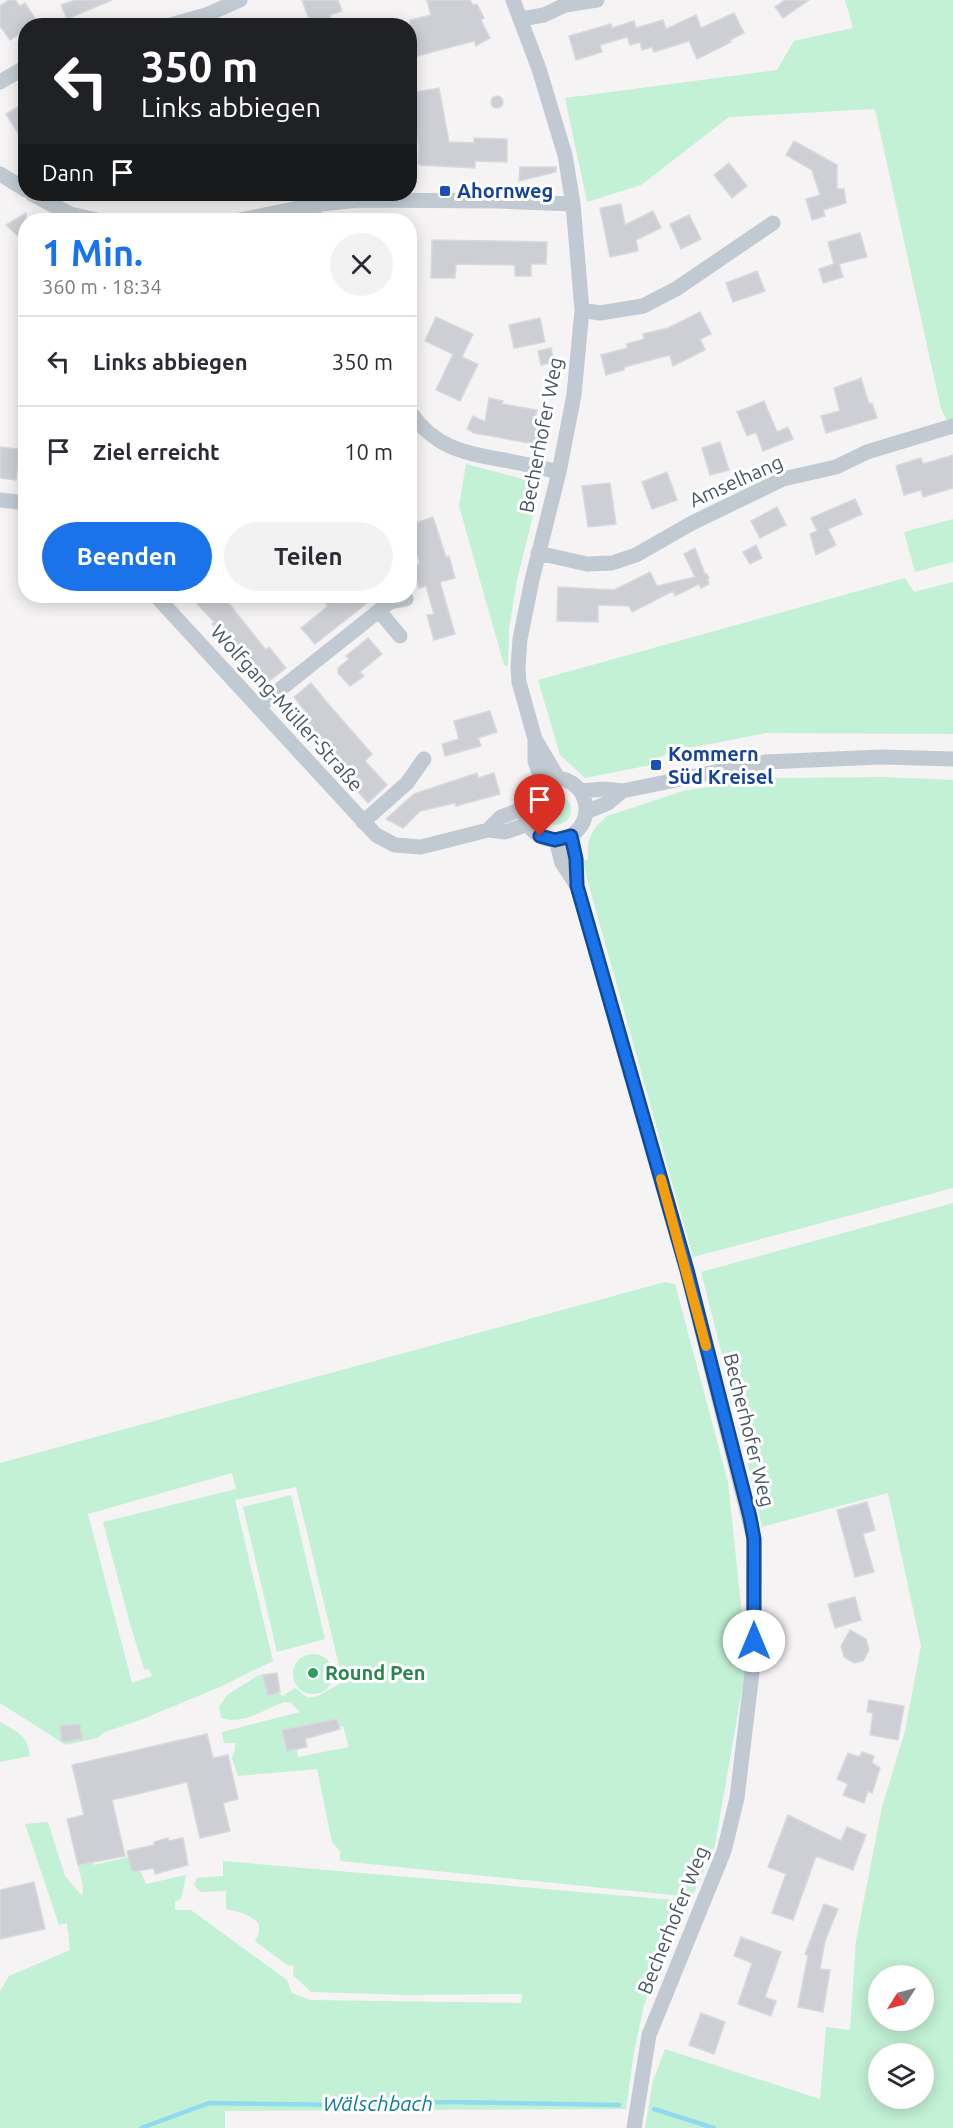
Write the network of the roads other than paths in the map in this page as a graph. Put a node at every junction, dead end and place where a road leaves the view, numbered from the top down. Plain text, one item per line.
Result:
1 (240, 0) edge
2 (513, 0) edge
3 (597, 0) edge
4 (195, 18) edge
5 (521, 19) junction
6 (18, 72) edge
7 (0, 82) edge
8 (0, 174) edge
9 (18, 185) edge
10 (417, 200) edge
11 (45, 201) edge
12 (355, 201) edge
13 (573, 204) junction
14 (68, 213) edge
15 (314, 213) edge
16 (773, 223) dead end
17 (582, 310) junction
18 (417, 422) edge
19 (953, 426) edge
20 (559, 472) junction
21 (0, 500) edge
22 (18, 502) edge
23 (538, 553) junction
24 (162, 603) edge
25 (389, 603) edge
26 (379, 610) junction
27 (400, 636) dead end
28 (258, 707) junction
29 (535, 739) junction
30 (424, 759) dead end
31 (953, 759) edge
32 (558, 778) junction
33 (542, 781) junction
34 (580, 791) junction
35 (622, 791) junction
36 (525, 808) junction
37 (586, 812) junction
38 (363, 822) junction
39 (529, 824) junction
40 (488, 830) junction
41 (571, 836) junction
42 (555, 840) junction
43 (577, 886) junction
44 (634, 2128) edge

1 - 4 street
2 - 5 street, Becherhofer Weg
3 - 5 street
5 - 13 street, Becherhofer Weg
6 - 7 street
8 - 9 street
10 - 13 street
11 - 14 street
12 - 15 street
13 - 17 street, Becherhofer Weg
16 - 17 street
17 - 20 street, Becherhofer Weg
18 - 20 street
19 - 23 street, Amselhang
20 - 23 street, Becherhofer Weg
21 - 22 street
23 - 29 street, Becherhofer Weg
24 - 28 street, Wolfgang-Müller-Straße
25 - 26 street
26 - 27 street
26 - 28 street
28 - 38 street, Wolfgang-Müller-Straße
29 - 32 street, Becherhofer Weg
29 - 33 street, Becherhofer Weg
30 - 38 street, Wolfgang-Müller-Straße
31 - 35 street
32 - 33 street
32 - 34 street
33 - 36 street
34 - 35 street
34 - 37 street
35 - 37 street
36 - 39 street
36 - 40 street, Wolfgang-Müller-Straße
37 - 41 street
38 - 40 street, Wolfgang-Müller-Straße
39 - 40 street, Wolfgang-Müller-Straße
39 - 42 street
41 - 42 street
41 - 43 street, Becherhofer Weg
42 - 43 street, Becherhofer Weg
43 - 44 street, Becherhofer Weg

